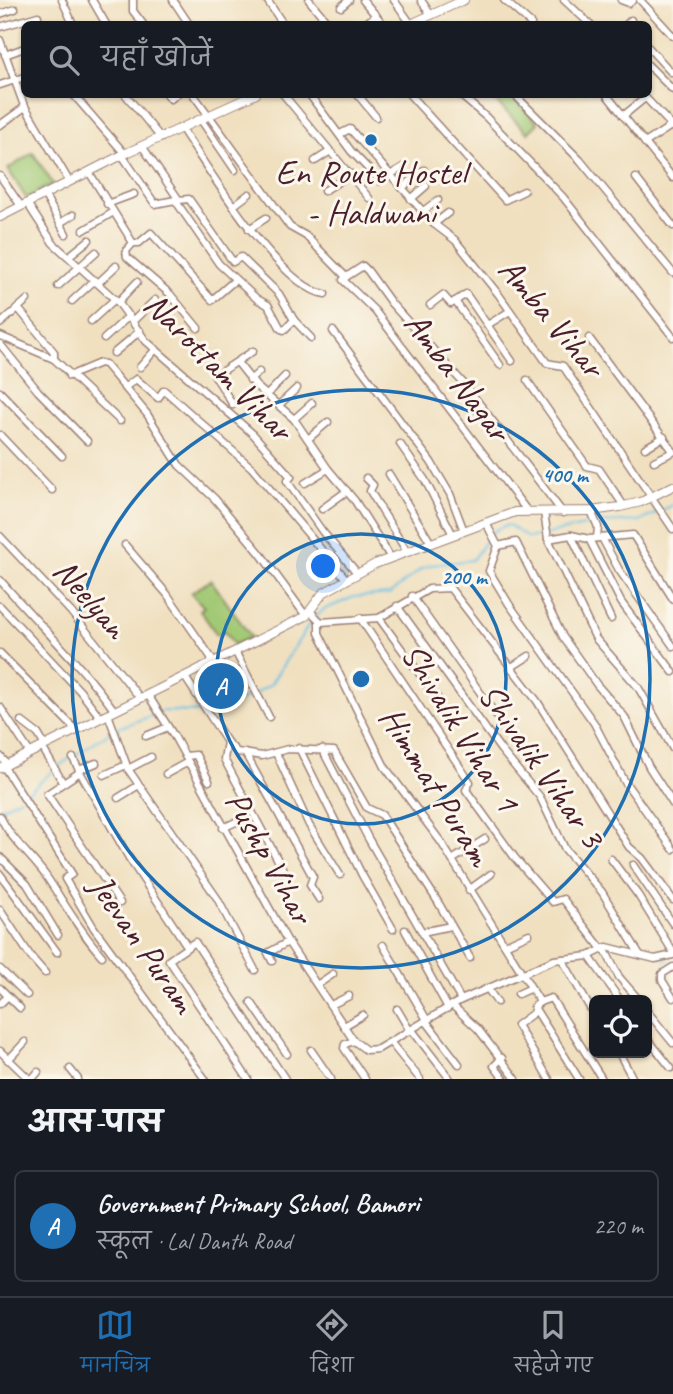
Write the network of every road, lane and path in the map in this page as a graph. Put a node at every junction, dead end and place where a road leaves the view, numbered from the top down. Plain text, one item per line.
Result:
1 (62, 0) edge
2 (92, 0) edge
3 (133, 0) edge
4 (173, 0) edge
5 (267, 0) edge
6 (309, 0) edge
7 (349, 0) edge
8 (363, 0) edge
9 (394, 0) edge
10 (421, 0) edge
11 (464, 0) edge
12 (504, 0) edge
13 (564, 0) edge
14 (621, 0) edge
15 (634, 0) edge
16 (640, 0) edge
17 (450, 3) edge
18 (341, 7) dead end
19 (15, 9) dead end
20 (0, 14) edge
21 (376, 15) junction
22 (38, 16) dead end
23 (429, 16) junction
24 (72, 21) edge
25 (104, 21) edge
26 (141, 21) edge
27 (187, 21) edge
28 (281, 21) edge
29 (326, 21) edge
30 (369, 21) edge
31 (381, 21) edge
32 (409, 21) edge
33 (418, 21) edge
34 (433, 21) edge
35 (528, 21) edge
36 (587, 21) edge
37 (0, 27) edge
38 (673, 36) edge
39 (0, 40) edge
40 (21, 49) edge
41 (652, 50) edge
42 (3, 54) edge
43 (652, 68) edge
44 (671, 72) edge
45 (21, 78) edge
46 (12, 80) junction
47 (0, 85) edge
48 (673, 90) edge
49 (77, 98) edge
50 (128, 98) edge
51 (195, 98) edge
52 (243, 98) edge
53 (286, 98) edge
54 (312, 98) edge
55 (360, 98) edge
56 (413, 98) edge
57 (464, 98) edge
58 (518, 98) edge
59 (609, 98) edge
60 (641, 98) edge
61 (645, 98) edge
62 (25, 107) junction
63 (623, 116) junction
64 (376, 117) dead end
65 (205, 118) junction
66 (0, 125) edge
67 (672, 126) edge
68 (182, 129) junction
69 (340, 134) junction
70 (161, 138) junction
71 (645, 143) junction
72 (142, 146) junction
73 (329, 152) junction
74 (124, 155) junction
75 (315, 161) dead end
76 (402, 167) dead end
77 (235, 170) dead end
78 (424, 170) dead end
79 (89, 172) junction
80 (351, 174) junction
81 (390, 175) junction
82 (0, 176) edge
83 (636, 178) dead end
84 (673, 178) edge
85 (69, 181) junction
86 (426, 186) dead end
87 (401, 188) junction
88 (324, 191) dead end
89 (524, 191) dead end
90 (44, 194) junction
91 (134, 194) dead end
92 (249, 194) dead end
93 (369, 198) dead end
94 (411, 199) junction
95 (177, 200) junction
96 (438, 200) dead end
97 (107, 204) junction
98 (24, 205) junction
99 (233, 206) junction
100 (422, 212) junction
101 (112, 213) junction
102 (448, 213) dead end
103 (73, 215) dead end
104 (0, 217) edge
105 (266, 218) dead end
106 (60, 223) junction
107 (433, 224) junction
108 (673, 226) edge
109 (84, 229) dead end
110 (249, 229) junction
111 (66, 234) dead end
112 (89, 240) dead end
113 (133, 243) junction
114 (96, 252) dead end
115 (69, 256) junction
116 (80, 266) junction
117 (116, 266) dead end
118 (673, 273) edge
119 (346, 277) junction
120 (235, 280) junction
121 (97, 281) junction
122 (137, 282) dead end
123 (58, 286) dead end
124 (325, 294) dead end
125 (27, 300) dead end
126 (116, 300) junction
127 (155, 300) dead end
128 (72, 301) dead end
129 (455, 301) junction
130 (430, 305) dead end
131 (18, 308) junction
132 (510, 311) junction
133 (130, 318) junction
134 (294, 320) junction
135 (90, 321) dead end
136 (0, 324) edge
137 (489, 324) junction
138 (198, 328) dead end
139 (140, 331) junction
140 (333, 331) dead end
141 (0, 336) edge
142 (673, 337) edge
143 (311, 338) dead end
144 (589, 338) dead end
145 (104, 339) dead end
146 (0, 344) edge
147 (156, 349) junction
148 (253, 351) dead end
149 (114, 353) dead end
150 (54, 359) junction
151 (512, 361) dead end
152 (237, 362) junction
153 (500, 365) dead end
154 (140, 367) dead end
155 (260, 372) dead end
156 (69, 376) junction
157 (285, 376) dead end
158 (250, 380) junction
159 (527, 380) dead end
160 (124, 388) junction
161 (297, 388) dead end
162 (0, 392) edge
163 (267, 395) junction
164 (313, 403) dead end
165 (233, 405) dead end
166 (279, 405) junction
167 (294, 419) junction
168 (120, 421) dead end
169 (328, 422) dead end
170 (0, 435) edge
171 (664, 438) junction
172 (308, 439) junction
173 (88, 441) dead end
174 (400, 444) dead end
175 (645, 448) dead end
176 (673, 451) edge
177 (62, 456) dead end
178 (654, 461) dead end
179 (328, 469) junction
180 (389, 474) dead end
181 (366, 478) dead end
182 (305, 483) dead end
183 (673, 486) edge
184 (52, 490) dead end
185 (347, 491) junction
186 (653, 497) junction
187 (624, 506) junction
188 (322, 509) dead end
189 (591, 511) junction
190 (528, 512) junction
191 (544, 512) junction
192 (563, 513) junction
193 (489, 529) junction
194 (673, 529) edge
195 (464, 531) junction
196 (453, 535) junction
197 (571, 535) junction
198 (0, 536) edge
199 (547, 537) junction
200 (600, 538) junction
201 (589, 539) junction
202 (431, 543) junction
203 (125, 545) dead end
204 (498, 546) junction
205 (407, 552) junction
206 (391, 558) junction
207 (358, 574) junction
208 (347, 579) junction
209 (0, 580) edge
210 (412, 596) junction
211 (673, 599) edge
212 (0, 606) edge
213 (397, 606) junction
214 (313, 617) junction
215 (360, 618) junction
216 (379, 618) junction
217 (611, 619) dead end
218 (673, 646) edge
219 (0, 653) edge
220 (236, 653) junction
221 (529, 656) dead end
222 (215, 663) junction
223 (510, 668) junction
224 (673, 672) edge
225 (185, 677) junction
226 (144, 696) junction
227 (440, 702) dead end
228 (0, 707) edge
229 (107, 714) junction
230 (269, 717) dead end
231 (21, 721) dead end
232 (500, 722) dead end
233 (167, 727) junction
234 (76, 730) junction
235 (146, 736) dead end
236 (227, 742) junction
237 (44, 746) junction
238 (299, 748) junction
239 (322, 749) junction
240 (673, 749) edge
241 (30, 753) junction
242 (245, 753) junction
243 (276, 753) junction
244 (0, 756) edge
245 (151, 757) dead end
246 (73, 758) dead end
247 (186, 759) junction
248 (96, 763) dead end
249 (4, 766) edge
250 (127, 767) junction
251 (79, 771) junction
252 (166, 774) dead end
253 (104, 775) dead end
254 (62, 781) junction
255 (209, 781) dead end
256 (139, 785) junction
257 (118, 798) dead end
258 (673, 804) edge
259 (0, 816) edge
260 (240, 820) dead end
261 (223, 828) junction
262 (485, 839) dead end
263 (673, 849) edge
264 (0, 858) edge
265 (611, 859) dead end
266 (452, 860) junction
267 (633, 865) dead end
268 (0, 874) edge
269 (491, 874) dead end
270 (340, 875) dead end
271 (288, 879) dead end
272 (469, 890) junction
273 (319, 898) dead end
274 (673, 900) edge
275 (120, 902) dead end
276 (0, 910) edge
277 (673, 924) edge
278 (451, 926) junction
279 (393, 929) dead end
280 (405, 930) dead end
281 (422, 932) junction
282 (529, 933) dead end
283 (58, 935) dead end
284 (288, 942) junction
285 (383, 945) dead end
286 (505, 945) junction
287 (187, 946) junction
288 (603, 948) junction
289 (57, 952) dead end
290 (673, 954) edge
291 (640, 955) junction
292 (102, 956) dead end
293 (589, 956) junction
294 (470, 958) dead end
295 (562, 959) junction
296 (272, 961) dead end
297 (673, 967) edge
298 (0, 969) edge
299 (255, 970) dead end
300 (45, 973) dead end
301 (333, 974) dead end
302 (522, 974) junction
303 (317, 985) junction
304 (0, 988) edge
305 (487, 988) junction
306 (531, 988) junction
307 (518, 994) dead end
308 (27, 995) dead end
309 (616, 995) edge
310 (635, 995) edge
311 (8, 996) junction
312 (349, 996) dead end
313 (673, 998) edge
314 (461, 1000) junction
315 (251, 1002) dead end
316 (497, 1002) dead end
317 (540, 1002) junction
318 (0, 1004) edge
319 (331, 1005) junction
320 (589, 1005) edge
321 (450, 1007) junction
322 (20, 1008) dead end
323 (397, 1009) dead end
324 (537, 1011) junction
325 (363, 1015) dead end
326 (652, 1017) edge
327 (427, 1021) junction
328 (345, 1026) junction
329 (411, 1030) junction
330 (354, 1041) junction
331 (25, 1042) dead end
332 (391, 1042) junction
333 (673, 1043) edge
334 (652, 1044) edge
335 (282, 1046) junction
336 (311, 1050) dead end
337 (0, 1051) edge
338 (269, 1054) junction
339 (287, 1054) dead end
340 (502, 1058) junction
341 (622, 1058) edge
342 (8, 1059) junction
343 (458, 1064) dead end
344 (671, 1068) edge
345 (70, 1069) dead end
346 (38, 1072) dead end
347 (29, 1079) edge
348 (78, 1079) edge
349 (205, 1079) edge
350 (248, 1079) edge
351 (285, 1079) edge
352 (331, 1079) edge
353 (365, 1079) edge
354 (420, 1079) edge
355 (450, 1079) edge
356 (504, 1079) edge
357 (516, 1079) edge
358 (549, 1079) edge
359 (579, 1079) edge
360 (601, 1079) edge
361 (633, 1079) edge

1 - 24 street
2 - 25 street
3 - 26 street
4 - 27 street
5 - 28 street
6 - 29 street
7 - 18 street
8 - 21 street
9 - 32 street
10 - 23 street
11 - 17 street
12 - 35 street
13 - 36 street
14 - 15 street
16 - 38 street
17 - 23 street
19 - 20 street
21 - 30 street
21 - 31 street
22 - 37 street
23 - 33 street
23 - 34 street
39 - 42 street
40 - 42 street
41 - 44 street
42 - 46 street
43 - 48 street
45 - 46 street
46 - 47 street
46 - 62 street
49 - 74 street
50 - 70 street
51 - 65 street
52 - 65 street
53 - 73 street
54 - 69 street
55 - 64 street
56 - 89 street
57 - 142 street
58 - 118 street
59 - 63 street
60 - 63 street
61 - 67 street
62 - 66 street
62 - 85 street
63 - 71 street
65 - 68 street
65 - 77 street
65 - 119 street, Amba Nagar
67 - 71 street
68 - 70 street
68 - 99 street
69 - 81 street, Amba Vihar
69 - 81 street
70 - 72 street
71 - 84 street
72 - 74 street
72 - 95 street
73 - 75 street
73 - 80 street
74 - 79 street
74 - 95 street
76 - 81 street
78 - 87 street
79 - 85 street
79 - 97 street
80 - 88 street
80 - 93 street
81 - 87 street, Amba Vihar
82 - 98 street, Narottam Vihar
83 - 108 street
85 - 90 street
86 - 94 street
87 - 94 street, Amba Vihar
90 - 98 street
90 - 106 street
91 - 97 street
92 - 99 street
94 - 100 street, Amba Vihar
95 - 120 street
95 - 134 street
96 - 100 street
97 - 101 street
98 - 104 street
98 - 115 street, Narottam Vihar
99 - 110 street
100 - 107 street, Amba Vihar
101 - 109 street
101 - 113 street
102 - 107 street
103 - 106 street
105 - 110 street
106 - 111 street
107 - 132 street, Amba Vihar
110 - 124 street
112 - 115 street
113 - 120 street
113 - 138 street
114 - 116 street
115 - 116 street, Narottam Vihar
116 - 121 street, Narottam Vihar
116 - 123 street
117 - 121 street
119 - 190 street, Amba Nagar
119 - 192 street
120 - 134 street
121 - 126 street, Narottam Vihar
121 - 128 street
122 - 126 street
125 - 131 street
126 - 133 street, Narottam Vihar
126 - 135 street
127 - 133 street
129 - 130 street
129 - 137 street
129 - 153 street
131 - 136 street
131 - 150 street
132 - 137 street
132 - 186 street, Amba Vihar
133 - 139 street, Narottam Vihar
133 - 145 street
134 - 143 street
137 - 151 street
139 - 147 street, Narottam Vihar
139 - 149 street
140 - 195 street
141 - 150 street
144 - 171 street
146 - 173 street
147 - 154 street
147 - 207 street, Narottam Vihar
148 - 152 street
150 - 156 street
152 - 158 street
152 - 165 street
155 - 158 street
156 - 160 street
156 - 168 street
157 - 163 street
158 - 163 street
159 - 187 street
160 - 208 street
160 - 214 street
161 - 166 street
162 - 177 street
163 - 166 street
164 - 167 street
166 - 167 street
167 - 172 street
169 - 172 street
170 - 184 street
171 - 175 street
171 - 176 street
172 - 179 street
174 - 196 street
176 - 178 street
179 - 182 street
179 - 185 street
180 - 202 street
181 - 205 street
183 - 186 street
185 - 188 street
185 - 206 street
186 - 187 street
186 - 194 street, Amba Vihar
187 - 189 street
189 - 192 street
189 - 200 street
190 - 191 street
190 - 193 street
191 - 192 street
191 - 199 street
193 - 195 street
193 - 204 street
195 - 196 street
196 - 202 street
197 - 199 street
197 - 201 street
197 - 217 street
198 - 226 street, Neelyan
199 - 240 street
200 - 201 street
200 - 211 street
200 - 218 street
201 - 224 street
202 - 205 street
203 - 222 street
204 - 258 street
204 - 263 street
205 - 206 street
206 - 207 street
207 - 208 street
208 - 214 street
209 - 229 street
210 - 213 street
210 - 223 street
210 - 232 street
212 - 229 street
213 - 216 street
213 - 291 street, Shivalik Vihar 3
214 - 215 street
214 - 220 street
214 - 266 street, Himmat Puram
215 - 216 street
215 - 288 street, Shivalik Vihar 1
216 - 227 street
219 - 234 street
220 - 222 street
220 - 230 street
221 - 223 street
222 - 225 street
223 - 274 street
225 - 226 street
225 - 236 street
226 - 229 street
226 - 233 street, Pushp Vihar
228 - 241 street
229 - 234 street
229 - 250 street
231 - 237 street
233 - 235 street
233 - 247 street, Pushp Vihar
234 - 237 street
236 - 242 street
236 - 271 street
237 - 241 street
237 - 254 street
238 - 239 street
238 - 243 street
238 - 279 street
239 - 278 street
239 - 281 street
241 - 249 street
242 - 243 street
242 - 273 street
243 - 270 street
244 - 249 street, Jeevan Puram
245 - 250 street
246 - 251 street
247 - 252 street
247 - 255 street
247 - 261 street, Pushp Vihar
248 - 251 street
249 - 349 street, Jeevan Puram
250 - 253 street
250 - 256 street
251 - 254 street
251 - 287 street
254 - 275 street
256 - 257 street
256 - 299 street
259 - 292 street
260 - 261 street
261 - 284 street, Pushp Vihar
262 - 266 street
264 - 283 street
265 - 290 street
266 - 272 street, Himmat Puram
267 - 277 street
268 - 289 street
269 - 272 street
272 - 286 street, Himmat Puram
276 - 300 street
278 - 281 street
278 - 294 street
280 - 321 street
281 - 314 street
282 - 286 street
284 - 296 street
284 - 303 street, Pushp Vihar
285 - 327 street
286 - 302 street, Himmat Puram
287 - 338 street
287 - 350 street
288 - 291 street
288 - 293 street
288 - 310 street
290 - 291 street
293 - 295 street
293 - 309 street
295 - 302 street
295 - 320 street
297 - 313 street
298 - 308 street
301 - 303 street
302 - 305 street
302 - 306 street, Himmat Puram
303 - 319 street, Pushp Vihar
304 - 311 street
305 - 314 street
305 - 316 street
306 - 307 street
306 - 317 street, Himmat Puram
311 - 318 street
311 - 322 street
312 - 319 street
314 - 321 street
315 - 335 street
317 - 324 street
317 - 360 street
319 - 328 street, Pushp Vihar
321 - 327 street
321 - 340 street
323 - 329 street
324 - 358 street
324 - 359 street
325 - 328 street
326 - 333 street
327 - 329 street
327 - 343 street
328 - 330 street, Pushp Vihar
329 - 332 street
329 - 355 street
330 - 332 street
330 - 353 street
331 - 342 street
332 - 354 street
334 - 344 street
335 - 338 street
335 - 339 street
336 - 352 street
337 - 342 street
338 - 351 street
340 - 356 street
340 - 357 street
341 - 361 street
342 - 347 street
345 - 348 street
346 - 347 street

